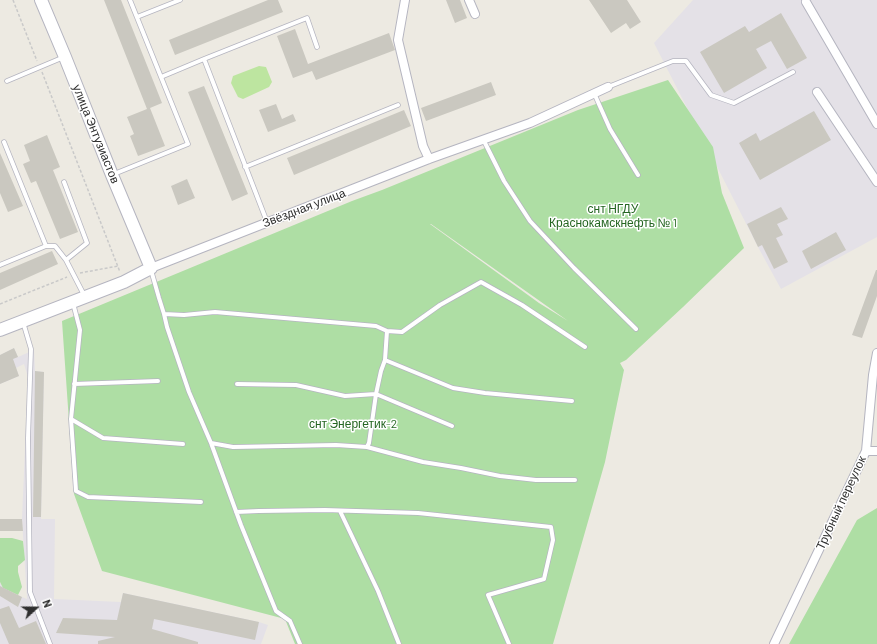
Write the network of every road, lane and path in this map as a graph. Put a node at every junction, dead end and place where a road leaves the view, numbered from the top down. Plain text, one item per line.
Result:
1 (13, 0) edge
2 (41, 0) edge
3 (130, 0) edge
4 (180, 0) edge
5 (405, 0) edge
6 (469, 0) edge
7 (806, 2) dead end
8 (475, 14) dead end
9 (137, 17) junction
10 (317, 47) dead end
11 (65, 57) junction
12 (204, 59) junction
13 (40, 68) junction
14 (793, 72) dead end
15 (161, 77) junction
16 (7, 81) dead end
17 (608, 87) joint
18 (817, 92) dead end
19 (594, 93) junction
20 (398, 105) dead end
21 (877, 124) edge
22 (483, 139) junction
23 (4, 142) dead end
24 (429, 159) junction
25 (245, 167) junction
26 (112, 175) junction
27 (638, 175) dead end
28 (64, 182) dead end
29 (877, 182) edge
30 (267, 222) junction
31 (46, 246) junction
32 (66, 260) junction
33 (0, 265) edge
34 (118, 266) junction
35 (150, 268) junction
36 (73, 274) junction
37 (124, 282) junction
38 (85, 298) junction
39 (73, 302) junction
40 (0, 304) edge
41 (164, 314) junction
42 (23, 321) junction
43 (636, 329) dead end
44 (0, 330) edge
45 (387, 331) junction
46 (586, 347) dead end
47 (877, 353) edge
48 (385, 360) junction
49 (158, 381) dead end
50 (74, 384) junction
51 (237, 384) dead end
52 (376, 394) junction
53 (572, 401) dead end
54 (71, 419) junction
55 (452, 426) dead end
56 (210, 443) junction
57 (183, 444) dead end
58 (367, 447) junction
59 (866, 451) junction
60 (877, 451) edge
61 (575, 480) dead end
62 (201, 502) dead end
63 (340, 511) junction
64 (236, 512) junction
65 (50, 644) edge
66 (300, 644) edge
67 (399, 644) edge
68 (508, 644) edge
69 (774, 644) edge

1 - 13 path
2 - 11 street, улица Энтузиастов
3 - 9 lane
4 - 9 lane
5 - 24 street
6 - 8 street
7 - 21 street
9 - 15 lane
10 - 12 lane
11 - 13 lane
11 - 26 street, улица Энтузиастов
12 - 15 lane
12 - 25 lane
13 - 16 lane
13 - 34 path
14 - 17 lane
15 - 26 lane
17 - 19 street, Звёздная улица
18 - 29 street
19 - 22 street, Звёздная улица
19 - 27 lane
20 - 25 lane
22 - 24 street, Звёздная улица
22 - 43 lane
23 - 31 lane
24 - 30 street, Звёздная улица
25 - 30 lane
26 - 35 street, улица Энтузиастов
28 - 32 lane
30 - 35 street, Звёздная улица
31 - 32 lane
31 - 33 lane
32 - 36 lane
34 - 36 path
34 - 37 path
35 - 37 street, Звёздная улица
35 - 41 lane
36 - 38 lane
36 - 40 path
37 - 38 street, Звёздная улица
38 - 39 street, Звёздная улица
39 - 42 street, Звёздная улица
39 - 50 lane
41 - 45 lane
41 - 56 lane
42 - 44 street, Звёздная улица
42 - 65 lane
45 - 46 lane
45 - 48 lane
47 - 59 street, Трубный переулок
48 - 52 lane
48 - 53 lane
49 - 50 lane
50 - 54 lane
51 - 52 lane
52 - 55 lane
52 - 58 lane
54 - 57 lane
54 - 62 lane
56 - 58 lane
56 - 64 lane
58 - 61 lane
59 - 60 street
59 - 69 street, Трубный переулок
63 - 64 lane
63 - 67 lane
63 - 68 lane
64 - 66 lane

